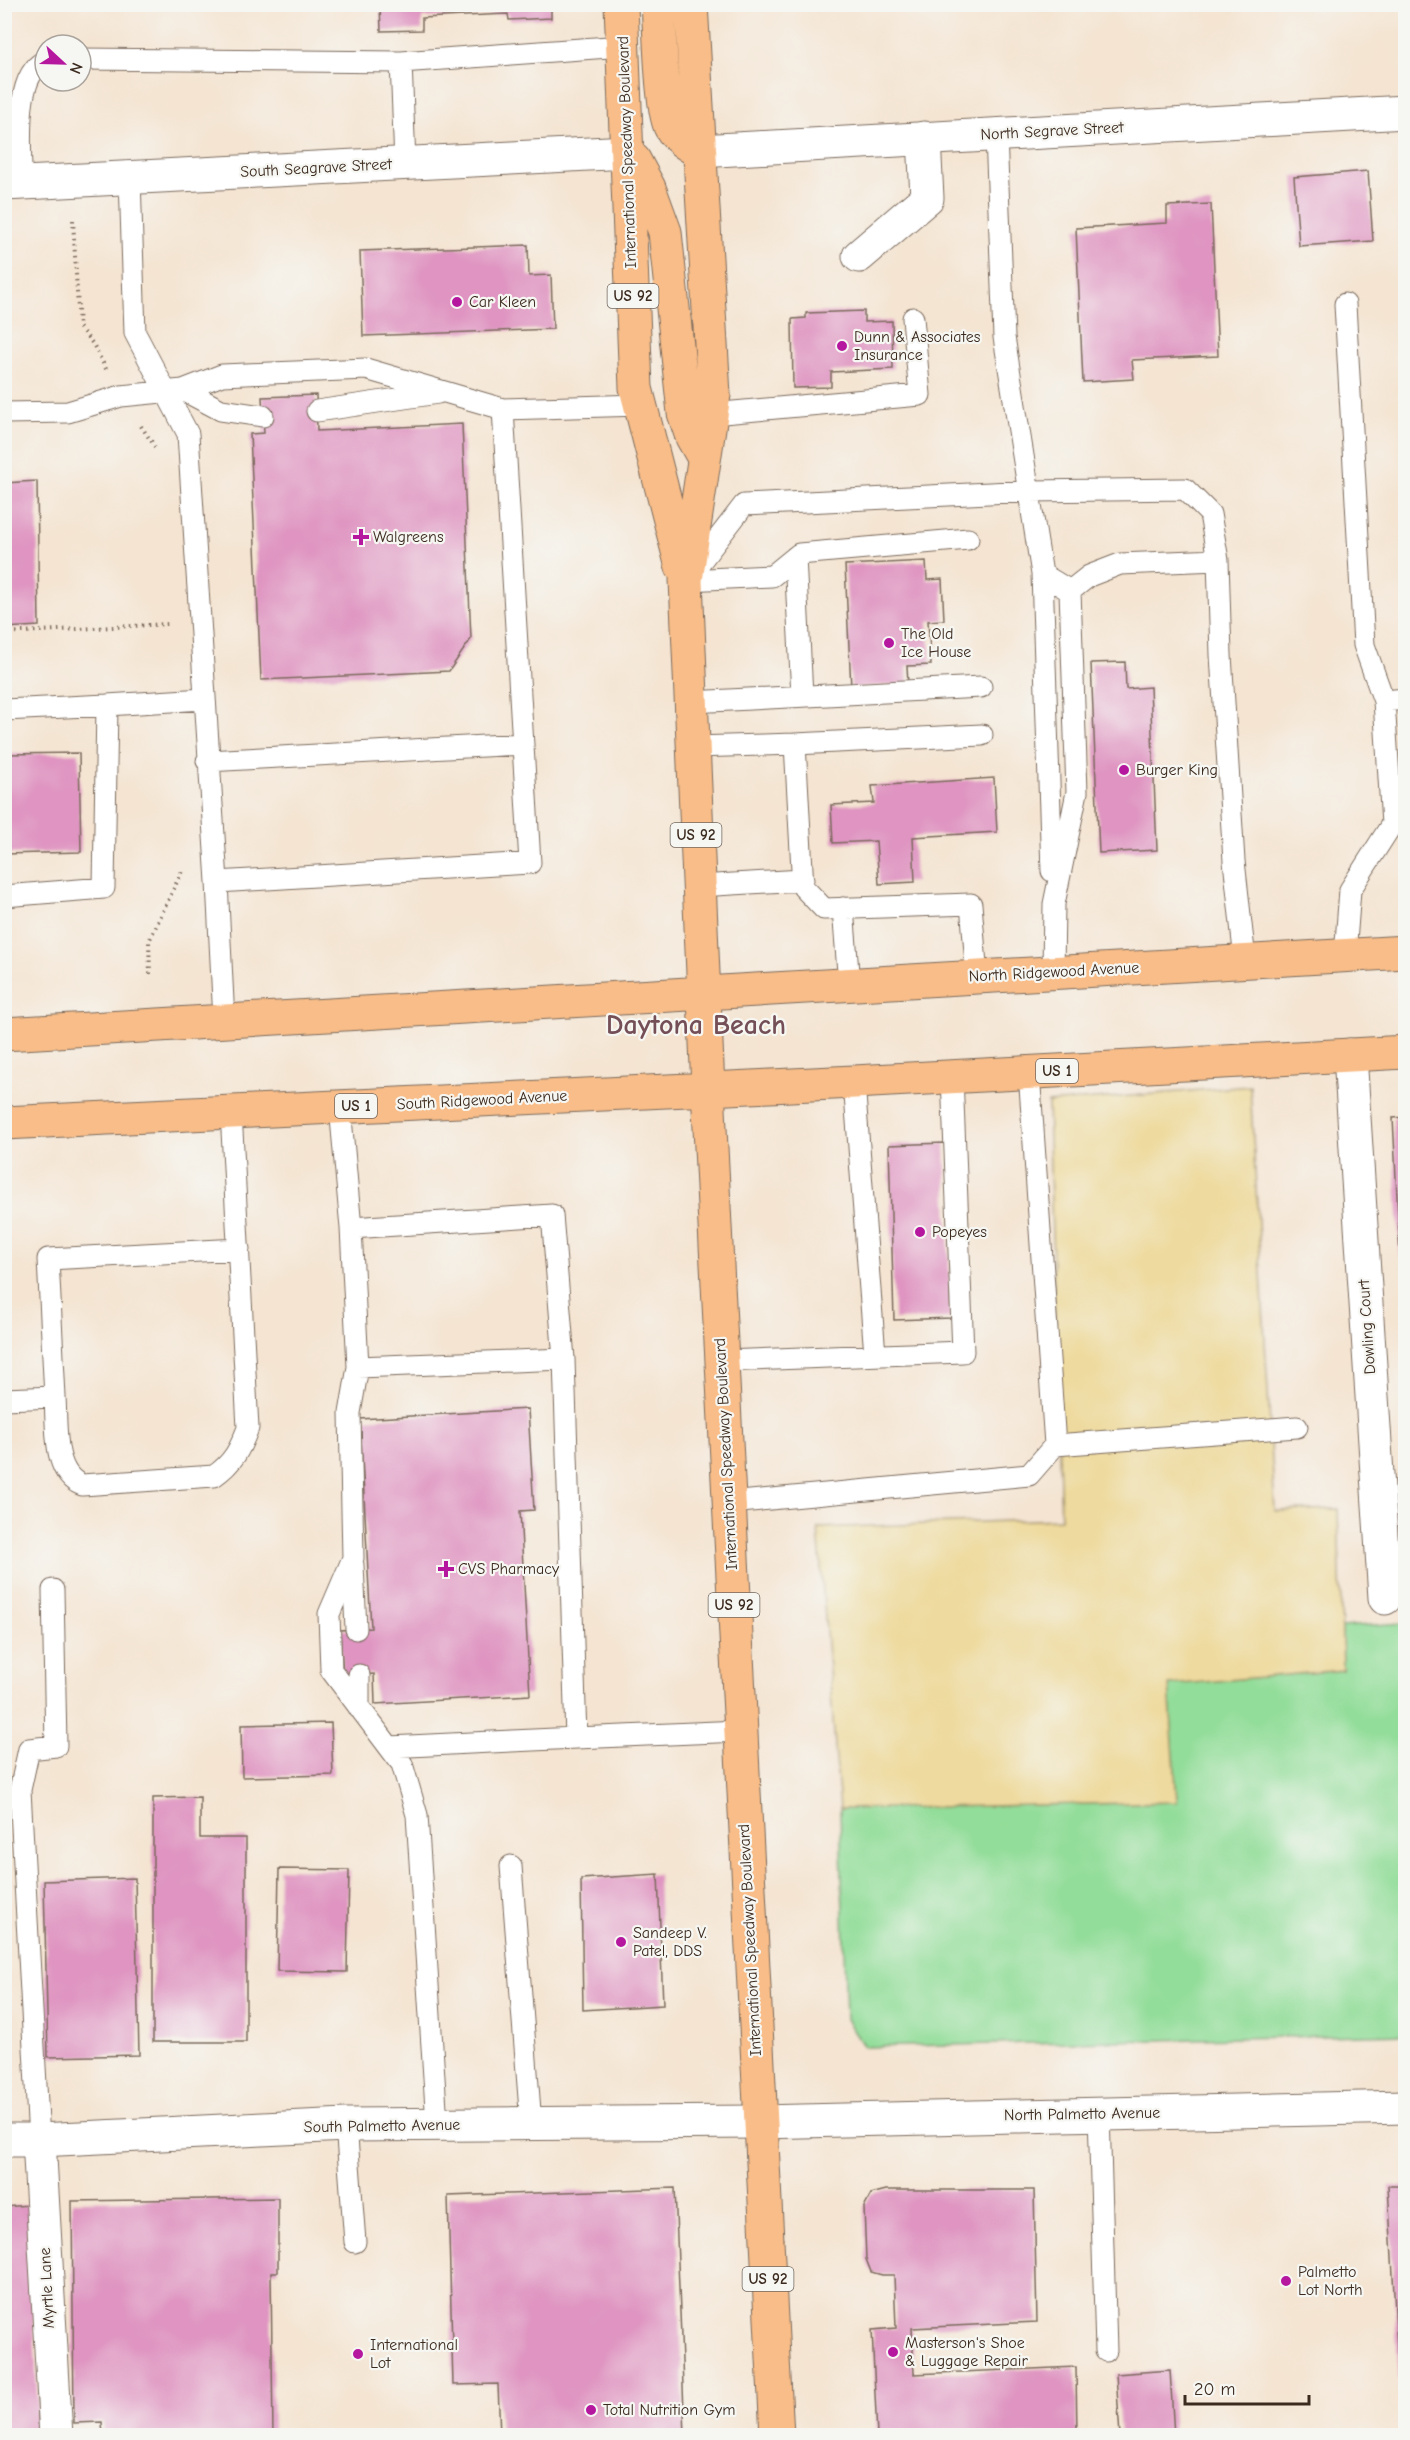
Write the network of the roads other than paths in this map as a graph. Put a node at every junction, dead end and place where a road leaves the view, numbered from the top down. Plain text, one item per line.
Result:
1 (621, 4) edge
2 (658, 4) edge
3 (691, 4) edge
4 (623, 46) junction
5 (93, 59) edge
6 (401, 62) junction
7 (33, 70) edge
8 (1406, 112) edge
9 (996, 135) junction
10 (924, 138) junction
11 (699, 151) junction
12 (628, 152) junction
13 (405, 163) junction
14 (130, 178) junction
15 (13, 184) edge
16 (859, 256) dead end
17 (1345, 304) dead end
18 (913, 318) dead end
19 (173, 391) junction
20 (444, 392) junction
21 (641, 405) junction
22 (503, 409) junction
23 (317, 411) dead end
24 (4, 413) edge
25 (712, 414) junction
26 (263, 416) dead end
27 (704, 458) junction
28 (1030, 491) junction
29 (968, 539) dead end
30 (795, 557) junction
31 (1218, 560) junction
32 (1042, 574) junction
33 (686, 580) junction
34 (1070, 591) junction
35 (981, 687) dead end
36 (802, 696) junction
37 (204, 699) junction
38 (1406, 699) edge
39 (1384, 701) junction
40 (691, 702) junction
41 (107, 705) junction
42 (4, 710) edge
43 (982, 735) dead end
44 (523, 744) junction
45 (795, 744) junction
46 (693, 747) junction
47 (207, 761) junction
48 (803, 880) junction
49 (217, 882) junction
50 (699, 886) junction
51 (4, 896) edge
52 (1054, 904) junction
53 (843, 908) junction
54 (1406, 952) edge
55 (1345, 955) junction
56 (1245, 960) junction
57 (1053, 972) junction
58 (977, 977) junction
59 (849, 985) junction
60 (703, 993) junction
61 (224, 1021) junction
62 (4, 1034) edge
63 (1406, 1052) edge
64 (1350, 1055) junction
65 (1029, 1072) junction
66 (952, 1076) junction
67 (854, 1082) junction
68 (708, 1089) junction
69 (340, 1107) junction
70 (231, 1112) junction
71 (4, 1123) edge
72 (351, 1228) junction
73 (239, 1249) junction
74 (875, 1355) junction
75 (564, 1359) junction
76 (722, 1361) junction
77 (358, 1367) junction
78 (55, 1397) junction
79 (4, 1399) edge
80 (1297, 1427) dead end
81 (1055, 1445) junction
82 (729, 1503) junction
83 (353, 1558) junction
84 (53, 1590) dead end
85 (1384, 1598) dead end
86 (356, 1629) dead end
87 (359, 1675) dead end
88 (359, 1708) junction
89 (740, 1731) junction
90 (576, 1738) junction
91 (389, 1747) junction
92 (511, 1866) dead end
93 (1406, 2107) edge
94 (1099, 2113) junction
95 (759, 2122) junction
96 (437, 2124) junction
97 (531, 2124) junction
98 (346, 2125) junction
99 (4, 2140) edge
100 (39, 2140) junction
101 (355, 2242) dead end
102 (1106, 2351) dead end
103 (56, 2436) edge
104 (777, 2436) edge

1 - 4 main road, International Speedway Boulevard / US 92
2 - 11 main road
3 - 11 main road, International Speedway Boulevard / US 92
4 - 6 lane
4 - 12 main road, International Speedway Boulevard / US 92
5 - 6 lane
6 - 13 lane
7 - 15 lane
8 - 9 street, North Segrave Street
9 - 10 street, North Segrave Street
9 - 28 lane
10 - 11 street, North Segrave Street
10 - 16 street
11 - 25 main road, International Speedway Boulevard / US 92
12 - 13 street, South Seagrave Street
12 - 21 main road, International Speedway Boulevard / US 92
12 - 27 main road
13 - 14 street, South Seagrave Street
14 - 15 street, South Seagrave Street
14 - 19 lane
17 - 39 lane
18 - 25 lane
19 - 20 lane
19 - 24 lane
19 - 26 lane
19 - 37 lane
20 - 22 lane
20 - 23 lane
21 - 22 lane
21 - 33 main road, International Speedway Boulevard / US 92
22 - 44 lane
25 - 27 main road, International Speedway Boulevard / US 92
27 - 33 main road, International Speedway Boulevard / US 92
28 - 31 lane
28 - 32 lane
28 - 33 lane
29 - 30 lane
30 - 33 lane
30 - 36 lane
31 - 34 lane
31 - 56 lane
32 - 34 lane
32 - 52 lane
33 - 40 main road, International Speedway Boulevard / US 92
34 - 52 lane
35 - 36 lane
36 - 40 lane
37 - 41 lane
37 - 47 lane
38 - 39 lane
39 - 55 lane
40 - 46 main road, International Speedway Boulevard / US 92
41 - 42 lane
41 - 51 lane
43 - 45 lane
44 - 47 lane
44 - 49 lane
45 - 46 lane
45 - 48 lane
46 - 50 main road, International Speedway Boulevard / US 92
47 - 49 lane
48 - 50 lane
48 - 53 lane
49 - 61 lane
50 - 60 main road, International Speedway Boulevard / US 92
52 - 57 lane
53 - 58 lane
53 - 59 lane
54 - 55 main road, North Ridgewood Avenue
55 - 56 main road, North Ridgewood Avenue
56 - 57 main road, North Ridgewood Avenue
57 - 58 main road, North Ridgewood Avenue
58 - 59 main road, North Ridgewood Avenue
59 - 60 main road, North Ridgewood Avenue
60 - 61 main road
60 - 68 main road, International Speedway Boulevard / US 92
61 - 62 main road
63 - 64 main road, US 1
64 - 65 main road, US 1
64 - 85 street, Dowling Court
65 - 66 main road, US 1
65 - 81 lane
66 - 67 main road, US 1
66 - 74 lane
67 - 68 main road, US 1
67 - 74 lane
68 - 69 main road, South Ridgewood Avenue / US 1
68 - 76 main road, International Speedway Boulevard / US 92
69 - 70 main road, South Ridgewood Avenue / US 1
69 - 72 lane
70 - 71 main road, South Ridgewood Avenue / US 1
70 - 73 lane
72 - 75 lane
72 - 77 lane
73 - 78 lane
73 - 78 lane
74 - 76 lane
75 - 77 lane
75 - 90 lane
76 - 82 main road, International Speedway Boulevard / US 92
77 - 83 lane
78 - 79 lane
80 - 81 lane
81 - 82 lane
82 - 89 main road, International Speedway Boulevard / US 92
83 - 86 lane
83 - 88 lane
84 - 100 lane
87 - 88 lane
88 - 91 lane
89 - 90 lane
89 - 95 main road, International Speedway Boulevard / US 92
90 - 91 lane
91 - 96 lane
92 - 97 lane
93 - 94 street, North Palmetto Avenue
94 - 95 street, North Palmetto Avenue
94 - 102 lane
95 - 97 street, South Palmetto Avenue
95 - 104 main road, International Speedway Boulevard / US 92
96 - 97 street, South Palmetto Avenue
96 - 98 street, South Palmetto Avenue
98 - 100 street, South Palmetto Avenue
98 - 101 lane
99 - 100 street, South Palmetto Avenue
100 - 103 street, Myrtle Lane

